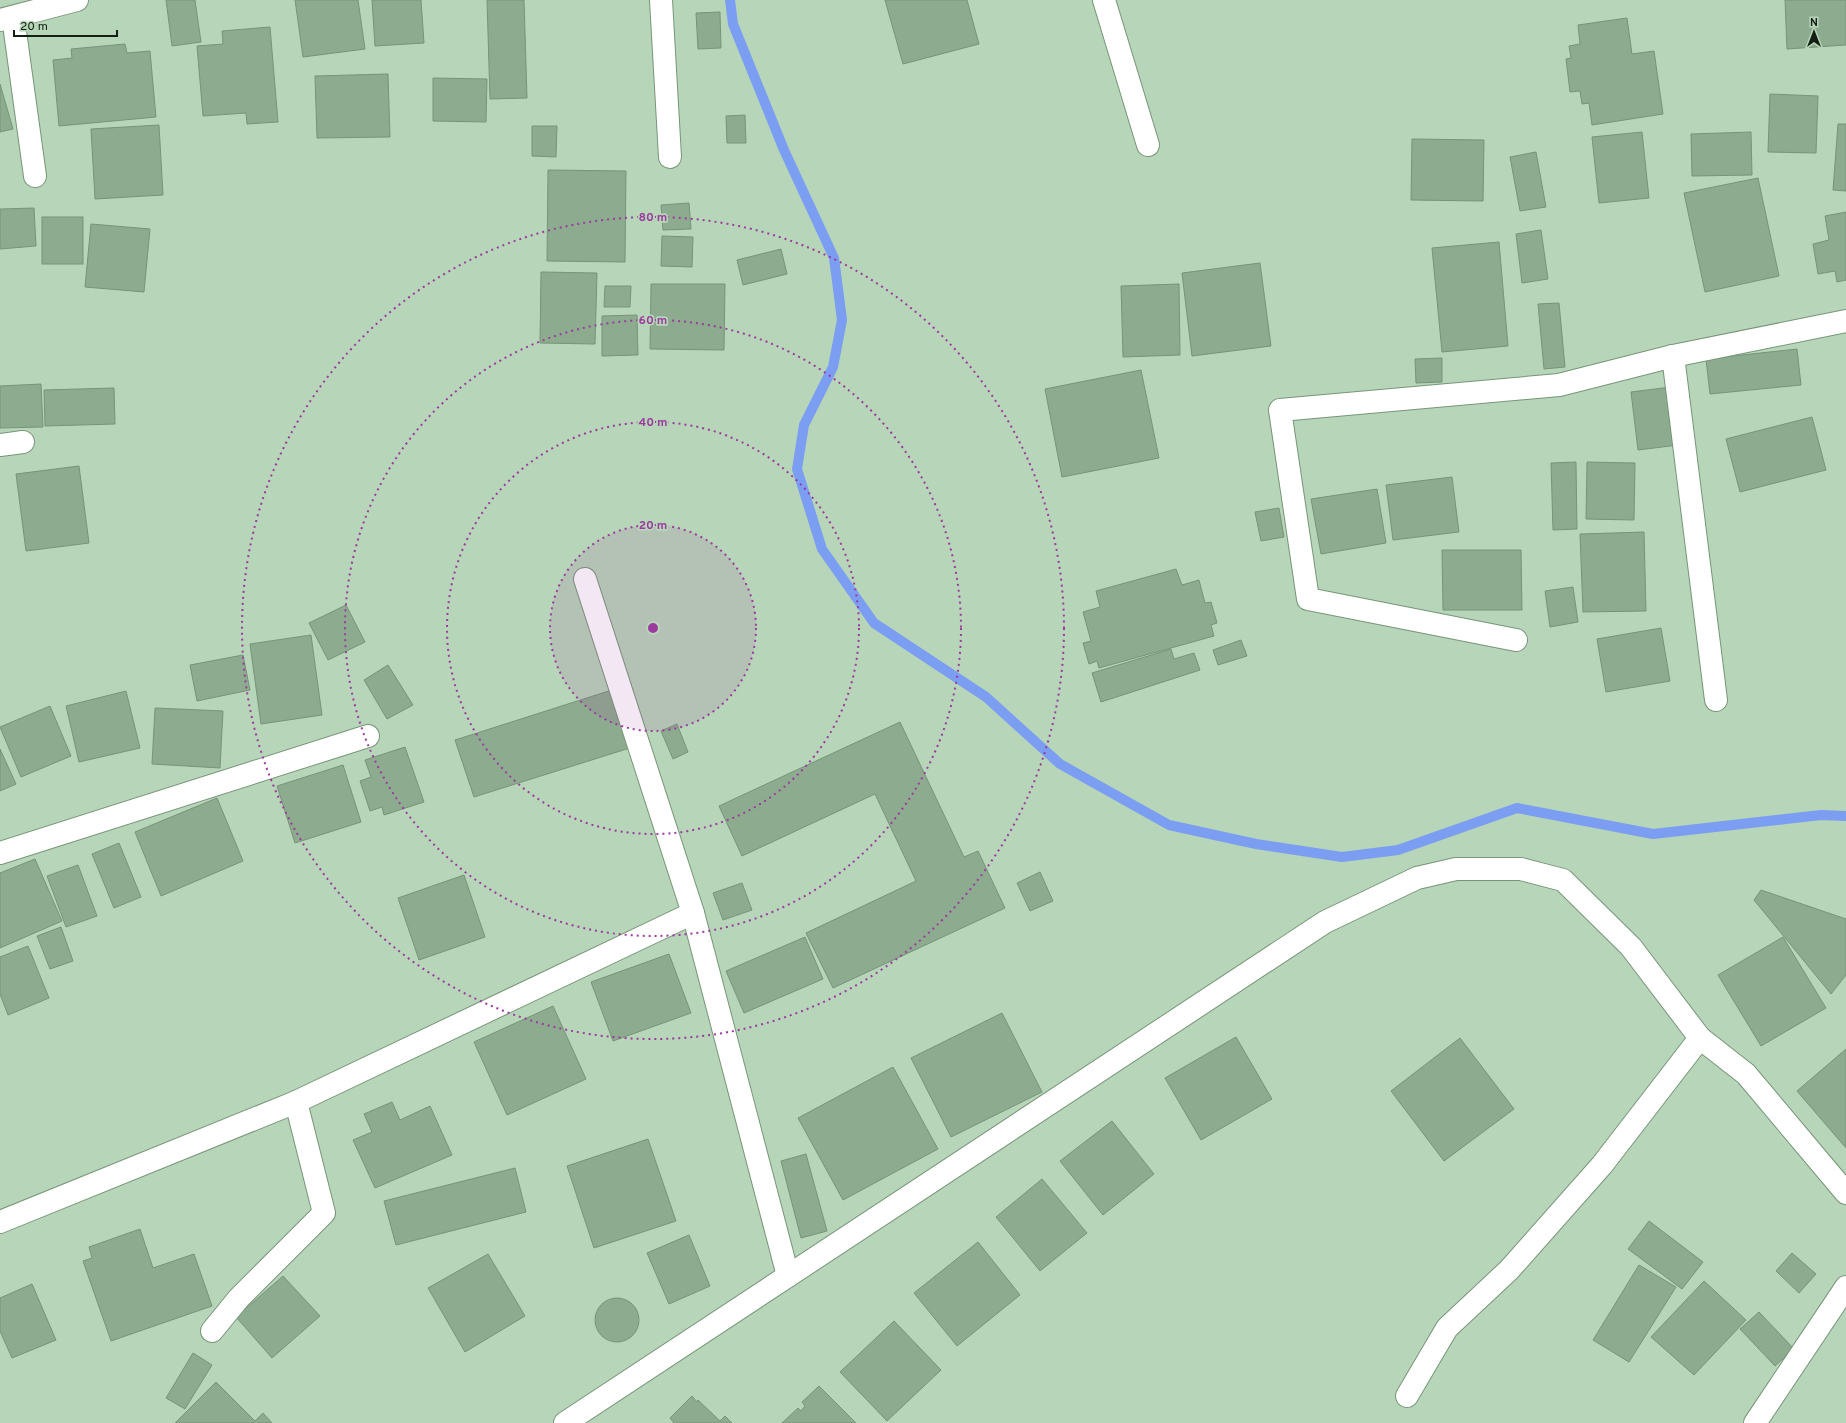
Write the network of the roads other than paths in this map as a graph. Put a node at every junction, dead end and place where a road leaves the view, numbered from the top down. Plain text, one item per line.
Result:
1 (77, 0) edge
2 (661, 0) edge
3 (1104, 0) edge
4 (6, 19) edge
5 (1148, 145) dead end
6 (670, 156) dead end
7 (35, 176) dead end
8 (1846, 321) edge
9 (1673, 356) junction
10 (23, 442) dead end
11 (0, 445) edge
12 (585, 580) dead end
13 (1516, 640) dead end
14 (1716, 700) dead end
15 (368, 736) dead end
16 (0, 853) edge
17 (693, 913) junction
18 (1700, 1038) junction
19 (296, 1102) junction
20 (1846, 1193) edge
21 (0, 1222) edge
22 (788, 1276) junction
23 (1846, 1287) edge
24 (212, 1331) dead end
25 (1407, 1396) dead end
26 (564, 1423) edge
27 (1755, 1423) edge

1 - 4 street
2 - 6 street
3 - 5 street
4 - 7 street
8 - 9 street
9 - 13 street
9 - 14 street
10 - 11 street
12 - 17 street
15 - 16 street
17 - 19 street
17 - 22 street
18 - 20 street
18 - 22 street
18 - 25 street
19 - 21 street
19 - 24 street
22 - 26 street
23 - 27 street

